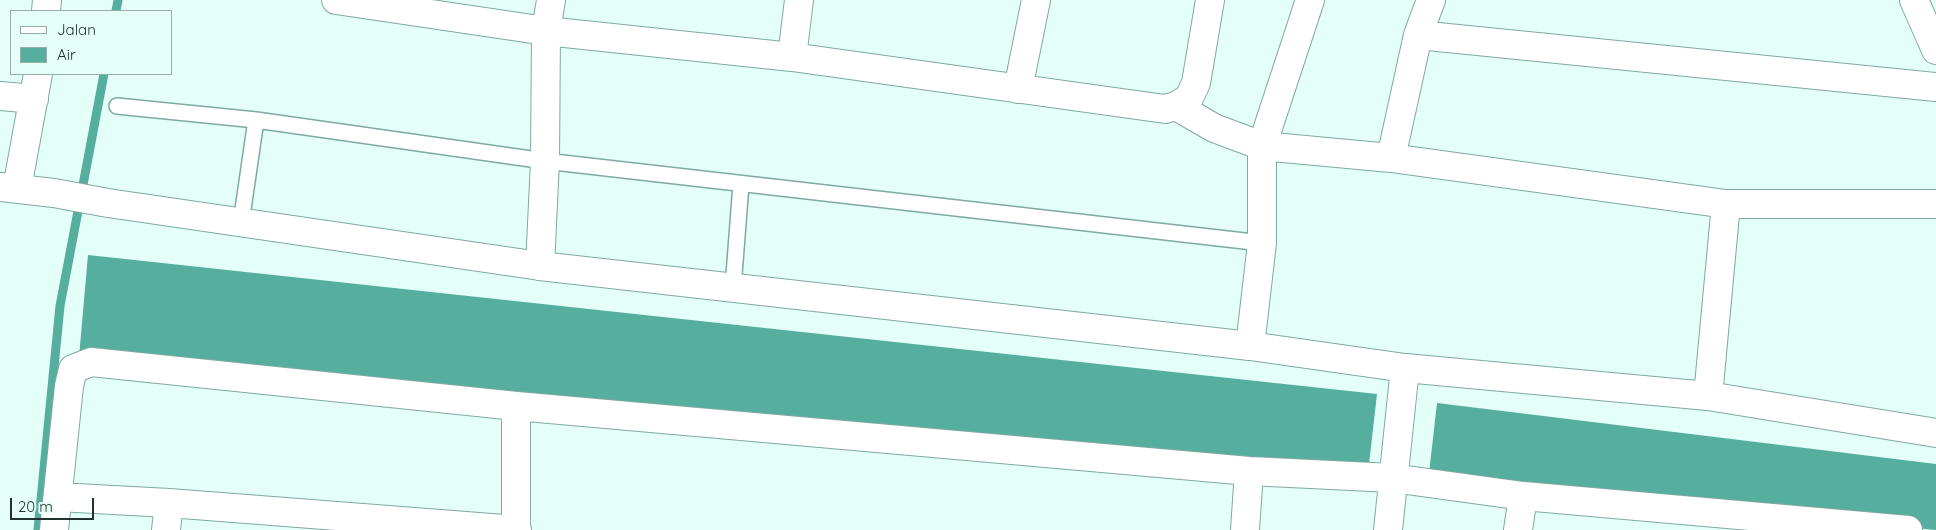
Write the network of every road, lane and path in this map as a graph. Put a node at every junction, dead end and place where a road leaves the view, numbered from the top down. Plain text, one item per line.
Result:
1 (338, 0) edge
2 (551, 0) edge
3 (799, 0) edge
4 (1036, 0) edge
5 (1210, 0) edge
6 (1310, 0) edge
7 (1431, 0) edge
8 (1914, 0) edge
9 (546, 31) junction
10 (1418, 35) junction
11 (1936, 50) edge
12 (792, 56) junction
13 (36, 86) edge
14 (1936, 87) edge
15 (1018, 89) junction
16 (0, 96) edge
17 (117, 106) dead end
18 (1176, 106) junction
19 (256, 120) junction
20 (1262, 146) junction
21 (1391, 158) junction
22 (545, 161) junction
23 (742, 184) junction
24 (9, 187) edge
25 (1726, 204) junction
26 (1936, 204) edge
27 (241, 223) junction
28 (1262, 243) junction
29 (540, 266) junction
30 (733, 288) junction
31 (1250, 346) junction
32 (1405, 368) junction
33 (1708, 396) junction
34 (516, 406) junction
35 (1936, 433) edge
36 (1249, 471) junction
37 (1392, 478) junction
38 (58, 496) junction
39 (1523, 496) junction
40 (169, 503) junction
41 (369, 525) edge
42 (479, 529) edge
43 (54, 530) edge
44 (166, 530) edge
45 (516, 530) edge
46 (1246, 530) edge
47 (1388, 530) edge
48 (1518, 530) edge
49 (1908, 530) edge

1 - 9 street
2 - 9 street
3 - 12 street
4 - 15 street
5 - 18 street
6 - 20 street
7 - 10 street
8 - 11 street
9 - 12 street
9 - 22 street
10 - 14 street
10 - 21 street
12 - 15 street
13 - 16 street
13 - 24 street
15 - 18 street
17 - 19 lane
18 - 20 street
19 - 22 lane
19 - 27 lane
20 - 21 street
20 - 28 street
21 - 25 street
22 - 23 lane
22 - 29 street
23 - 28 lane
23 - 30 lane
24 - 27 street
25 - 26 street
25 - 33 street
27 - 29 street
28 - 31 street
29 - 30 street
30 - 31 street
31 - 32 street
32 - 33 street
32 - 37 street
33 - 35 street
34 - 36 street
34 - 38 street
34 - 45 street
36 - 37 street
36 - 46 street
37 - 39 street
37 - 47 street
38 - 40 street
38 - 43 street
39 - 48 street
39 - 49 street
40 - 41 street
40 - 44 street
41 - 42 street
42 - 45 street

